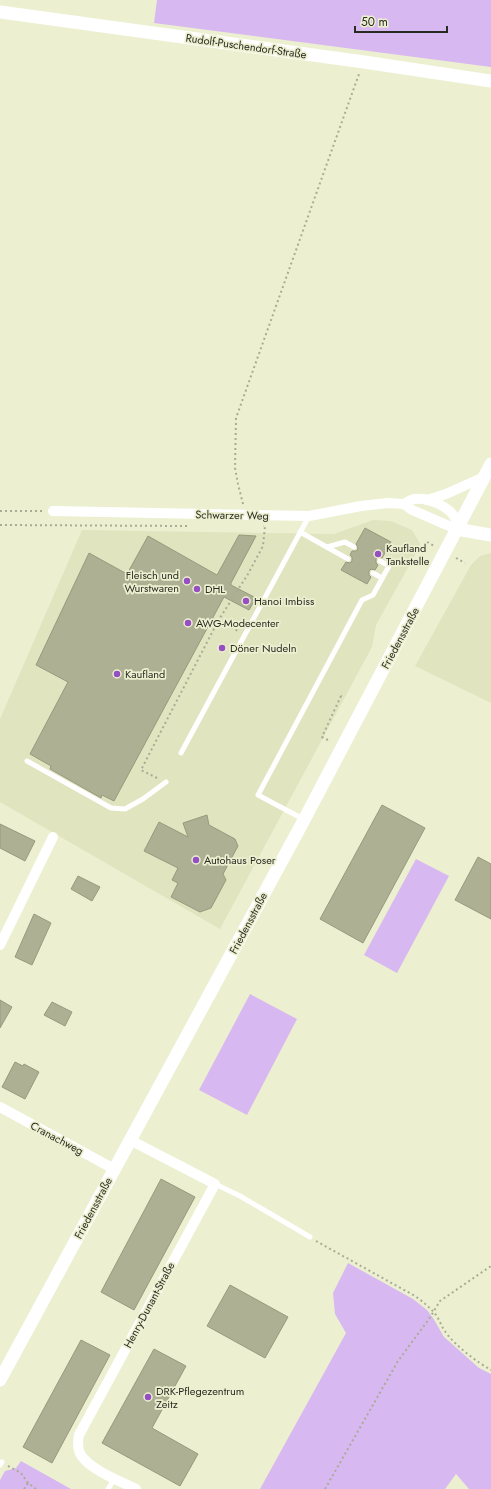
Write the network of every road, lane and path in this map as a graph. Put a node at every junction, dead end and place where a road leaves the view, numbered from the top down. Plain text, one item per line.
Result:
1 (0, 12) edge
2 (364, 62) junction
3 (491, 81) edge
4 (491, 464) edge
5 (484, 477) junction
6 (427, 500) junction
7 (404, 504) junction
8 (0, 511) edge
9 (53, 511) joint
10 (246, 515) junction
11 (309, 516) junction
12 (0, 525) edge
13 (194, 526) dead end
14 (257, 526) dead end
15 (456, 530) junction
16 (300, 532) junction
17 (491, 535) edge
18 (327, 547) junction
19 (354, 547) dead end
20 (348, 559) dead end
21 (380, 561) dead end
22 (374, 573) dead end
23 (382, 578) junction
24 (212, 619) dead end
25 (218, 621) junction
26 (245, 634) junction
27 (338, 695) dead end
28 (328, 740) dead end
29 (181, 753) dead end
30 (27, 761) dead end
31 (166, 782) joint
32 (304, 820) junction
33 (53, 837) dead end
34 (0, 945) edge
35 (0, 1108) edge
36 (130, 1140) junction
37 (114, 1169) junction
38 (215, 1184) junction
39 (310, 1237) joint
40 (491, 1266) edge
41 (433, 1311) junction
42 (491, 1370) edge
43 (0, 1380) edge
44 (1, 1464) edge
45 (115, 1478) junction
46 (28, 1483) junction
47 (24, 1489) edge
48 (36, 1489) edge
49 (108, 1489) edge
50 (136, 1489) edge
51 (325, 1489) edge

1 - 2 street, Rudolf-Puschendorf-Straße
2 - 3 street, Rudolf-Puschendorf-Straße
2 - 10 path
4 - 5 street, Friedensstraße
5 - 6 street
5 - 15 street, Friedensstraße
6 - 7 street
6 - 15 street
7 - 11 street, Schwarzer Weg
7 - 15 street, Schwarzer Weg
8 - 9 path
9 - 10 street, Schwarzer Weg
10 - 11 street, Schwarzer Weg
11 - 16 lane
12 - 13 path
14 - 25 path
15 - 17 street
15 - 32 street, Friedensstraße
16 - 18 lane
16 - 26 lane
18 - 19 lane
18 - 20 lane
21 - 23 lane
22 - 23 lane
23 - 32 lane
24 - 25 path
25 - 26 path
25 - 31 path
26 - 29 lane
27 - 28 path
30 - 31 lane
32 - 36 street, Friedensstraße
33 - 34 street
35 - 37 street, Cranachweg
36 - 37 street, Friedensstraße
36 - 38 street
37 - 43 street, Friedensstraße
38 - 39 lane
38 - 45 street, Henry-Dunant-Straße
39 - 41 path
40 - 41 path
41 - 42 path
41 - 51 path
44 - 46 path
45 - 49 lane
45 - 50 street, Henry-Dunant-Straße
46 - 47 path
46 - 48 path

